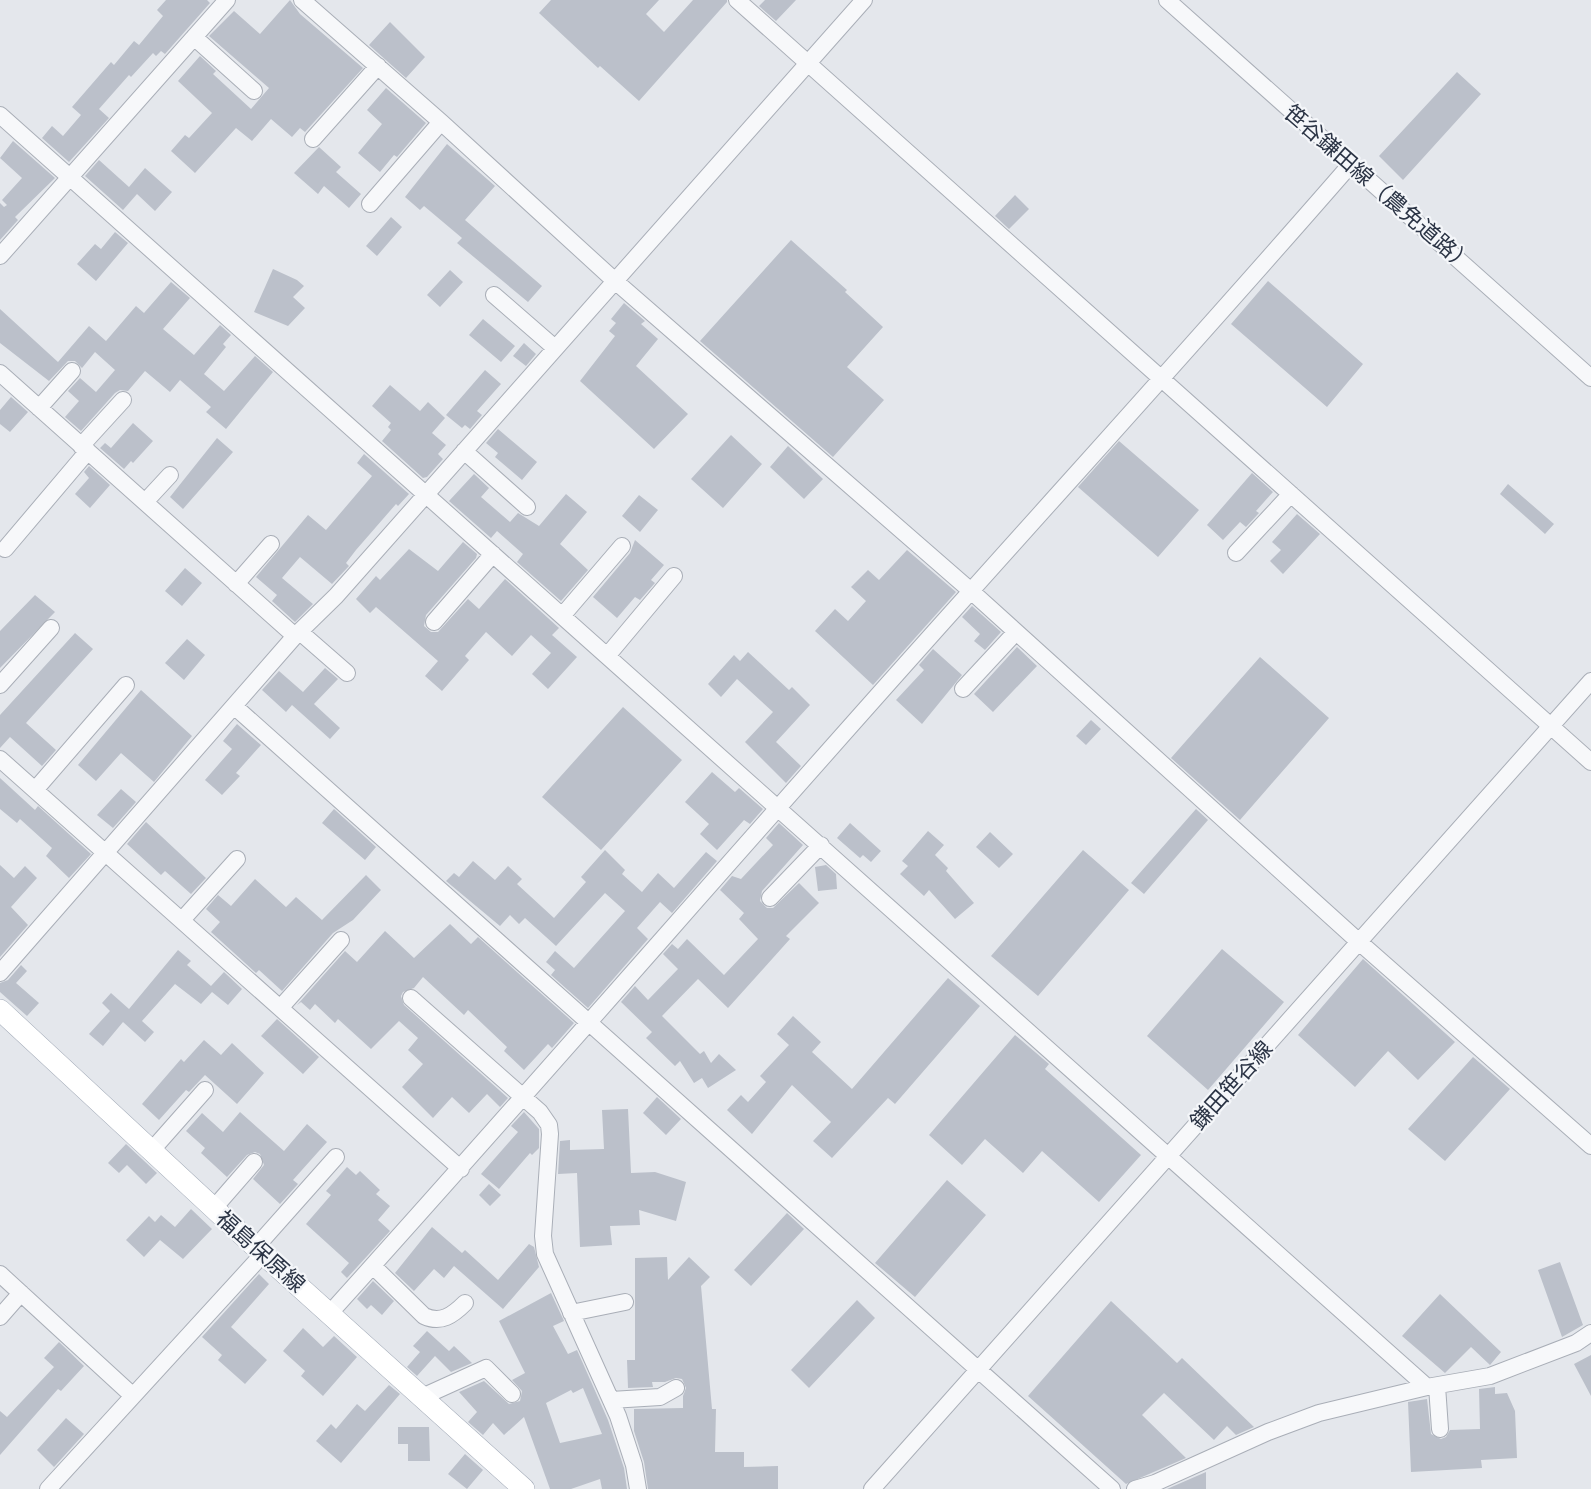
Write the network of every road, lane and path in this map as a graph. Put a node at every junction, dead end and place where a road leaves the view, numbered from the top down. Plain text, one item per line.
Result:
1 (227, 0) edge
2 (302, 0) edge
3 (737, 0) edge
4 (864, 0) edge
5 (1167, 0) edge
6 (194, 37) junction
7 (809, 64) junction
8 (378, 66) junction
9 (254, 91) dead end
10 (0, 115) edge
11 (441, 122) junction
12 (313, 139) dead end
13 (1351, 164) junction
14 (70, 178) junction
15 (370, 204) dead end
16 (0, 256) edge
17 (615, 280) junction
18 (494, 295) dead end
19 (555, 348) junction
20 (72, 371) dead end
21 (1591, 378) edge
22 (2, 380) edge
23 (1163, 380) junction
24 (123, 399) dead end
25 (39, 408) junction
26 (85, 448) junction
27 (464, 451) junction
28 (170, 475) dead end
29 (1291, 494) junction
30 (426, 495) junction
31 (145, 502) junction
32 (527, 507) dead end
33 (271, 544) dead end
34 (621, 546) dead end
35 (5, 549) dead end
36 (1236, 553) dead end
37 (493, 554) junction
38 (674, 576) dead end
39 (236, 584) junction
40 (970, 591) junction
41 (562, 616) junction
42 (434, 622) dead end
43 (51, 628) dead end
44 (1016, 632) junction
45 (297, 634) junction
46 (607, 656) junction
47 (347, 673) dead end
48 (1591, 681) edge
49 (0, 685) edge
50 (126, 686) dead end
51 (963, 689) dead end
52 (234, 706) junction
53 (1551, 726) junction
54 (0, 759) edge
55 (1591, 762) edge
56 (35, 790) junction
57 (779, 808) junction
58 (820, 845) junction
59 (106, 853) junction
60 (237, 859) dead end
61 (770, 898) dead end
62 (182, 920) junction
63 (341, 940) dead end
64 (1358, 941) junction
65 (0, 974) edge
66 (411, 998) dead end
67 (281, 1008) junction
68 (0, 1010) edge
69 (590, 1024) junction
70 (205, 1090) dead end
71 (523, 1098) junction
72 (1591, 1146) edge
73 (152, 1150) junction
74 (336, 1156) dead end
75 (1168, 1156) junction
76 (254, 1162) dead end
77 (461, 1169) junction
78 (214, 1208) junction
79 (259, 1250) junction
80 (373, 1266) junction
81 (0, 1274) edge
82 (21, 1293) junction
83 (625, 1302) dead end
84 (465, 1303) dead end
85 (330, 1313) junction
86 (572, 1313) junction
87 (0, 1317) edge
88 (1591, 1333) edge
89 (978, 1371) junction
90 (1432, 1386) junction
91 (676, 1388) dead end
92 (513, 1394) dead end
93 (133, 1396) junction
94 (422, 1396) junction
95 (611, 1400) junction
96 (1440, 1429) dead end
97 (1159, 1485) edge
98 (48, 1489) edge
99 (524, 1489) edge
100 (638, 1489) edge
101 (872, 1489) edge
102 (1112, 1489) edge
103 (1135, 1489) edge

1 - 6 street
2 - 8 street
3 - 7 street
4 - 7 street
5 - 13 street, 笹谷鎌田線（農免道路）
6 - 9 street
6 - 14 street
7 - 17 street
7 - 23 street
8 - 11 street
8 - 12 street
10 - 14 street
11 - 15 street
11 - 17 street
13 - 21 street, 笹谷鎌田線（農免道路）
13 - 23 street
14 - 16 street
14 - 30 street
17 - 19 street
17 - 40 street
18 - 19 street
19 - 27 street
20 - 25 street
22 - 25 street
23 - 29 street
23 - 40 street
24 - 26 street
25 - 26 street
26 - 31 street
26 - 35 street
27 - 30 street
27 - 32 street
28 - 31 street
29 - 36 street
29 - 53 street
30 - 37 street
30 - 45 street
31 - 39 street
33 - 39 street
34 - 41 street
37 - 41 street
37 - 42 street
38 - 46 street
39 - 45 street
40 - 44 street
40 - 57 street
41 - 46 street
43 - 49 street
44 - 51 street
44 - 64 street
45 - 47 street
45 - 52 street
46 - 57 street
48 - 53 street, 鎌田笹谷線
50 - 56 street
52 - 59 street
52 - 69 street
53 - 55 street
53 - 64 street, 鎌田笹谷線
54 - 56 street
56 - 59 street
57 - 58 street
57 - 69 street
58 - 61 street
58 - 75 street
59 - 62 street
59 - 65 street
60 - 62 street
62 - 67 street
63 - 67 street
64 - 72 street
64 - 75 street, 鎌田笹谷線
66 - 71 street
67 - 77 street
68 - 73 main road, 福島保原線
69 - 71 street
69 - 89 street
70 - 73 street
71 - 77 street
71 - 86 street
73 - 78 main road, 福島保原線
74 - 79 street
75 - 89 street, 鎌田笹谷線
75 - 90 street
76 - 78 street
77 - 80 street
78 - 79 main road, 福島保原線
79 - 85 main road, 福島保原線
79 - 93 street
80 - 84 street
80 - 85 street
81 - 82 street
82 - 87 street
82 - 93 street
83 - 86 street
85 - 94 main road, 福島保原線
86 - 95 street
88 - 90 street
89 - 101 street, 鎌田笹谷線
89 - 102 street
90 - 96 street
90 - 97 street
91 - 95 street
92 - 94 street
93 - 98 street
94 - 99 main road, 福島保原線
95 - 100 street
97 - 103 street

